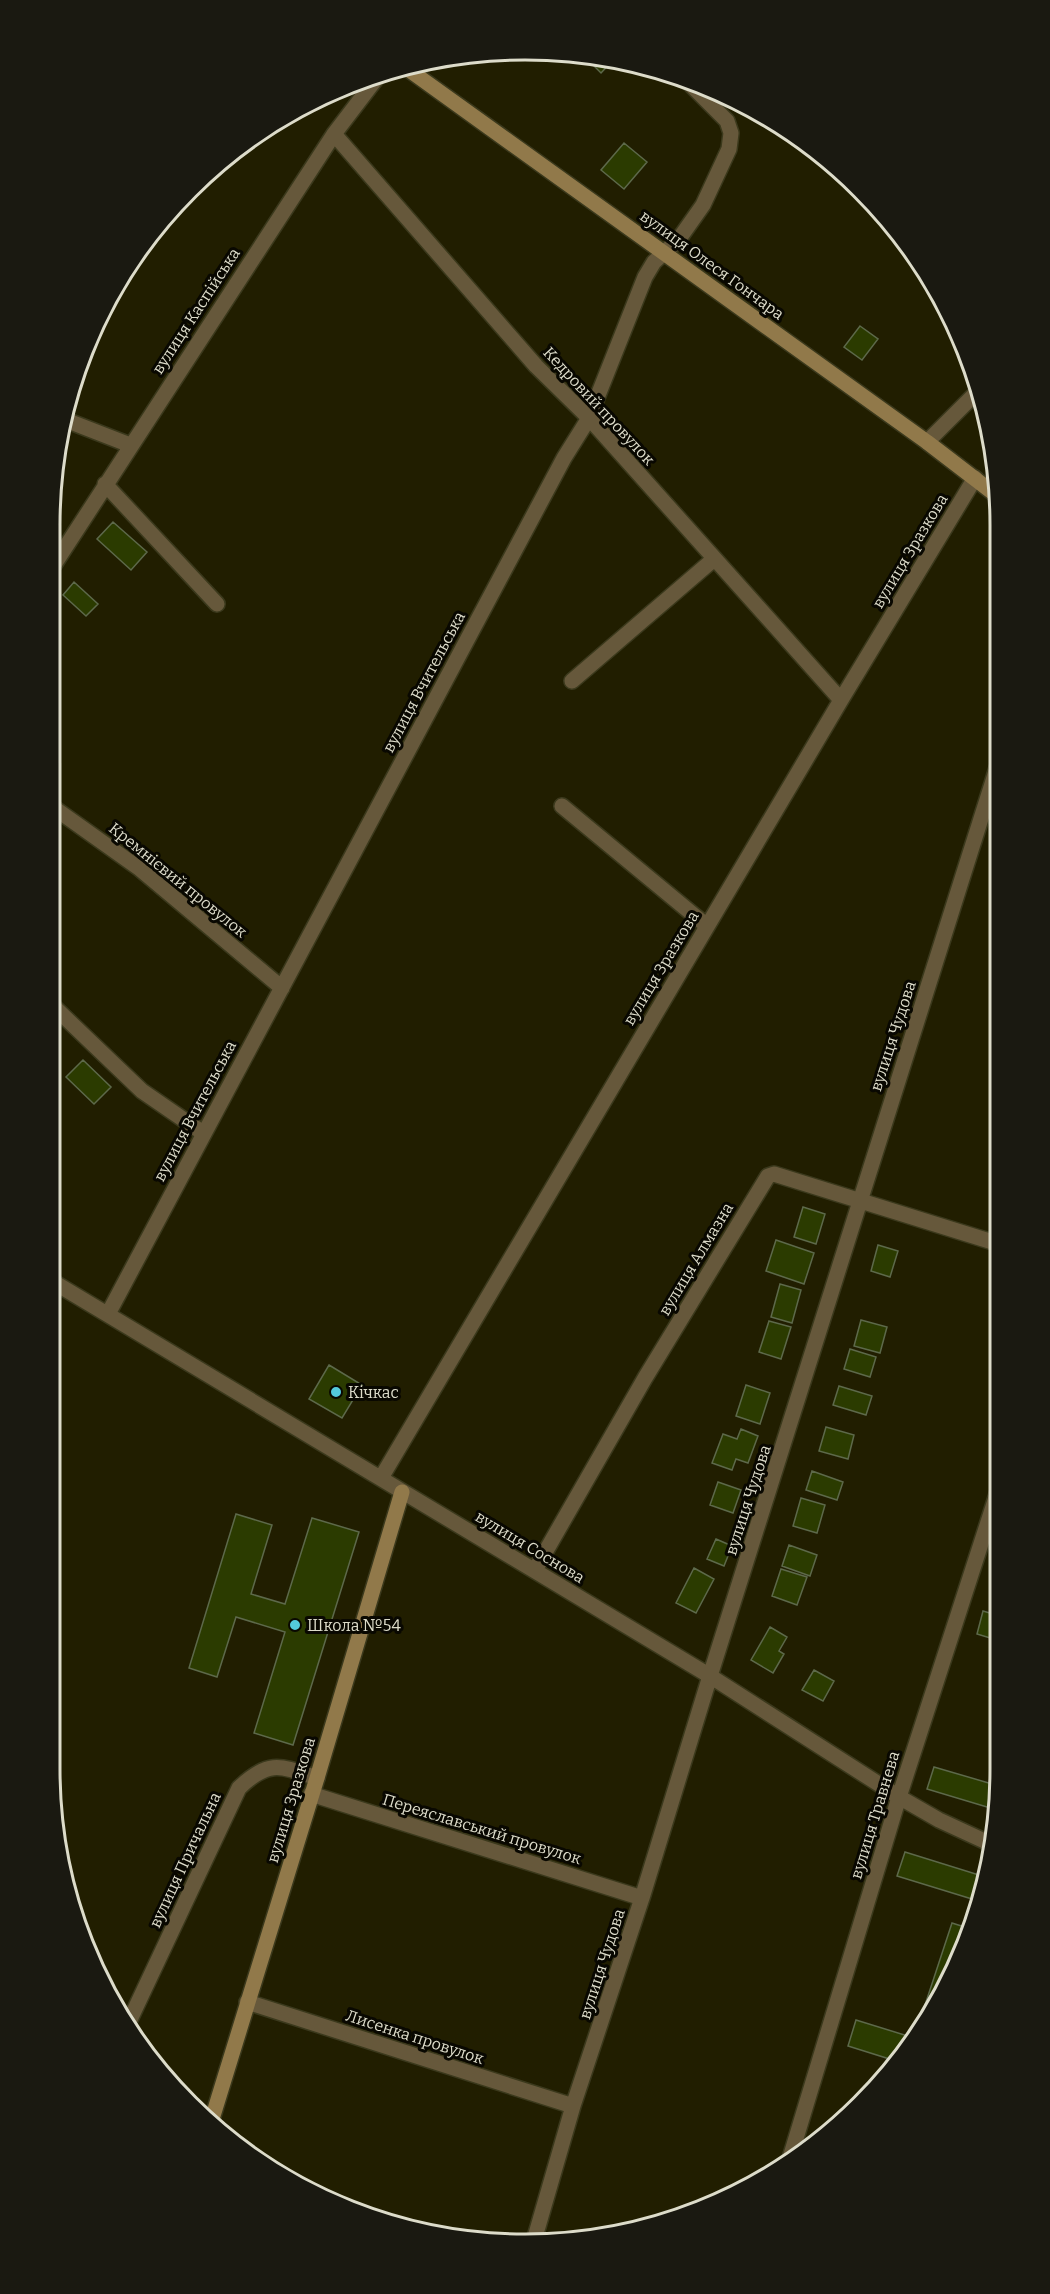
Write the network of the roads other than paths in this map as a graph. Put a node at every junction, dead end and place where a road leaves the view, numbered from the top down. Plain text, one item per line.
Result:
1 (414, 74) edge
2 (370, 87) edge
3 (700, 94) edge
4 (334, 134) junction
5 (663, 252) junction
6 (972, 397) edge
7 (589, 418) junction
8 (72, 422) edge
9 (927, 442) junction
10 (130, 446) junction
11 (975, 478) junction
12 (105, 484) junction
13 (988, 489) edge
14 (60, 555) edge
15 (714, 559) junction
16 (217, 604) dead end
17 (572, 681) dead end
18 (841, 700) junction
19 (990, 790) edge
20 (562, 806) dead end
21 (60, 812) edge
22 (707, 926) junction
23 (282, 988) junction
24 (60, 1012) edge
25 (203, 1133) junction
26 (860, 1199) junction
27 (990, 1241) edge
28 (60, 1286) edge
29 (108, 1314) junction
30 (381, 1478) junction
31 (402, 1492) junction
32 (990, 1516) edge
33 (535, 1570) junction
34 (710, 1676) junction
35 (317, 1778) junction
36 (311, 1794) junction
37 (899, 1797) junction
38 (984, 1841) edge
39 (642, 1898) junction
40 (247, 2002) junction
41 (131, 2017) edge
42 (573, 2106) junction
43 (213, 2115) edge
44 (793, 2149) edge
45 (535, 2234) edge

1 - 5 street, вулиця Олеся Гончара
2 - 4 street, вулиця Каспійська
3 - 5 street, вулиця Вчительська
4 - 7 street, Кедровий провулок
4 - 10 street, вулиця Каспійська
5 - 7 street, вулиця Вчительська
5 - 9 street, вулиця Олеся Гончара
6 - 9 street
7 - 15 street, Кедровий провулок
7 - 23 street, вулиця Вчительська
8 - 10 street
9 - 11 street, вулиця Олеся Гончара
10 - 12 street, вулиця Каспійська
11 - 13 street, вулиця Олеся Гончара
11 - 18 street, вулиця Зразкова
12 - 14 street, вулиця Каспійська
12 - 16 street
15 - 17 street
15 - 18 street, Кедровий провулок
18 - 22 street, вулиця Зразкова
19 - 26 street, вулиця Чудова
20 - 22 street
21 - 23 street, Кремнієвий провулок
22 - 30 street, вулиця Зразкова
23 - 25 street, вулиця Вчительська
24 - 25 street
25 - 29 street, вулиця Вчительська
26 - 27 street, вулиця Алмазна
26 - 33 street, вулиця Алмазна
26 - 34 street, вулиця Чудова
28 - 29 street, вулиця Соснова
29 - 30 street, вулиця Соснова
30 - 31 street, вулиця Соснова
31 - 33 street, вулиця Соснова
31 - 35 street, вулиця Зразкова
32 - 37 street, вулиця Травнева
33 - 34 street, вулиця Соснова
34 - 37 street, вулиця Соснова
34 - 39 street, вулиця Чудова
35 - 36 street, вулиця Зразкова
35 - 41 street, вулиця Причальна
36 - 39 street, Переяславський провулок
36 - 40 street, вулиця Зразкова
37 - 38 street, вулиця Соснова
37 - 44 street, вулиця Травнева
39 - 42 street, вулиця Чудова
40 - 42 street, Лисенка провулок
40 - 43 street, вулиця Зразкова
42 - 45 street, вулиця Чудова

